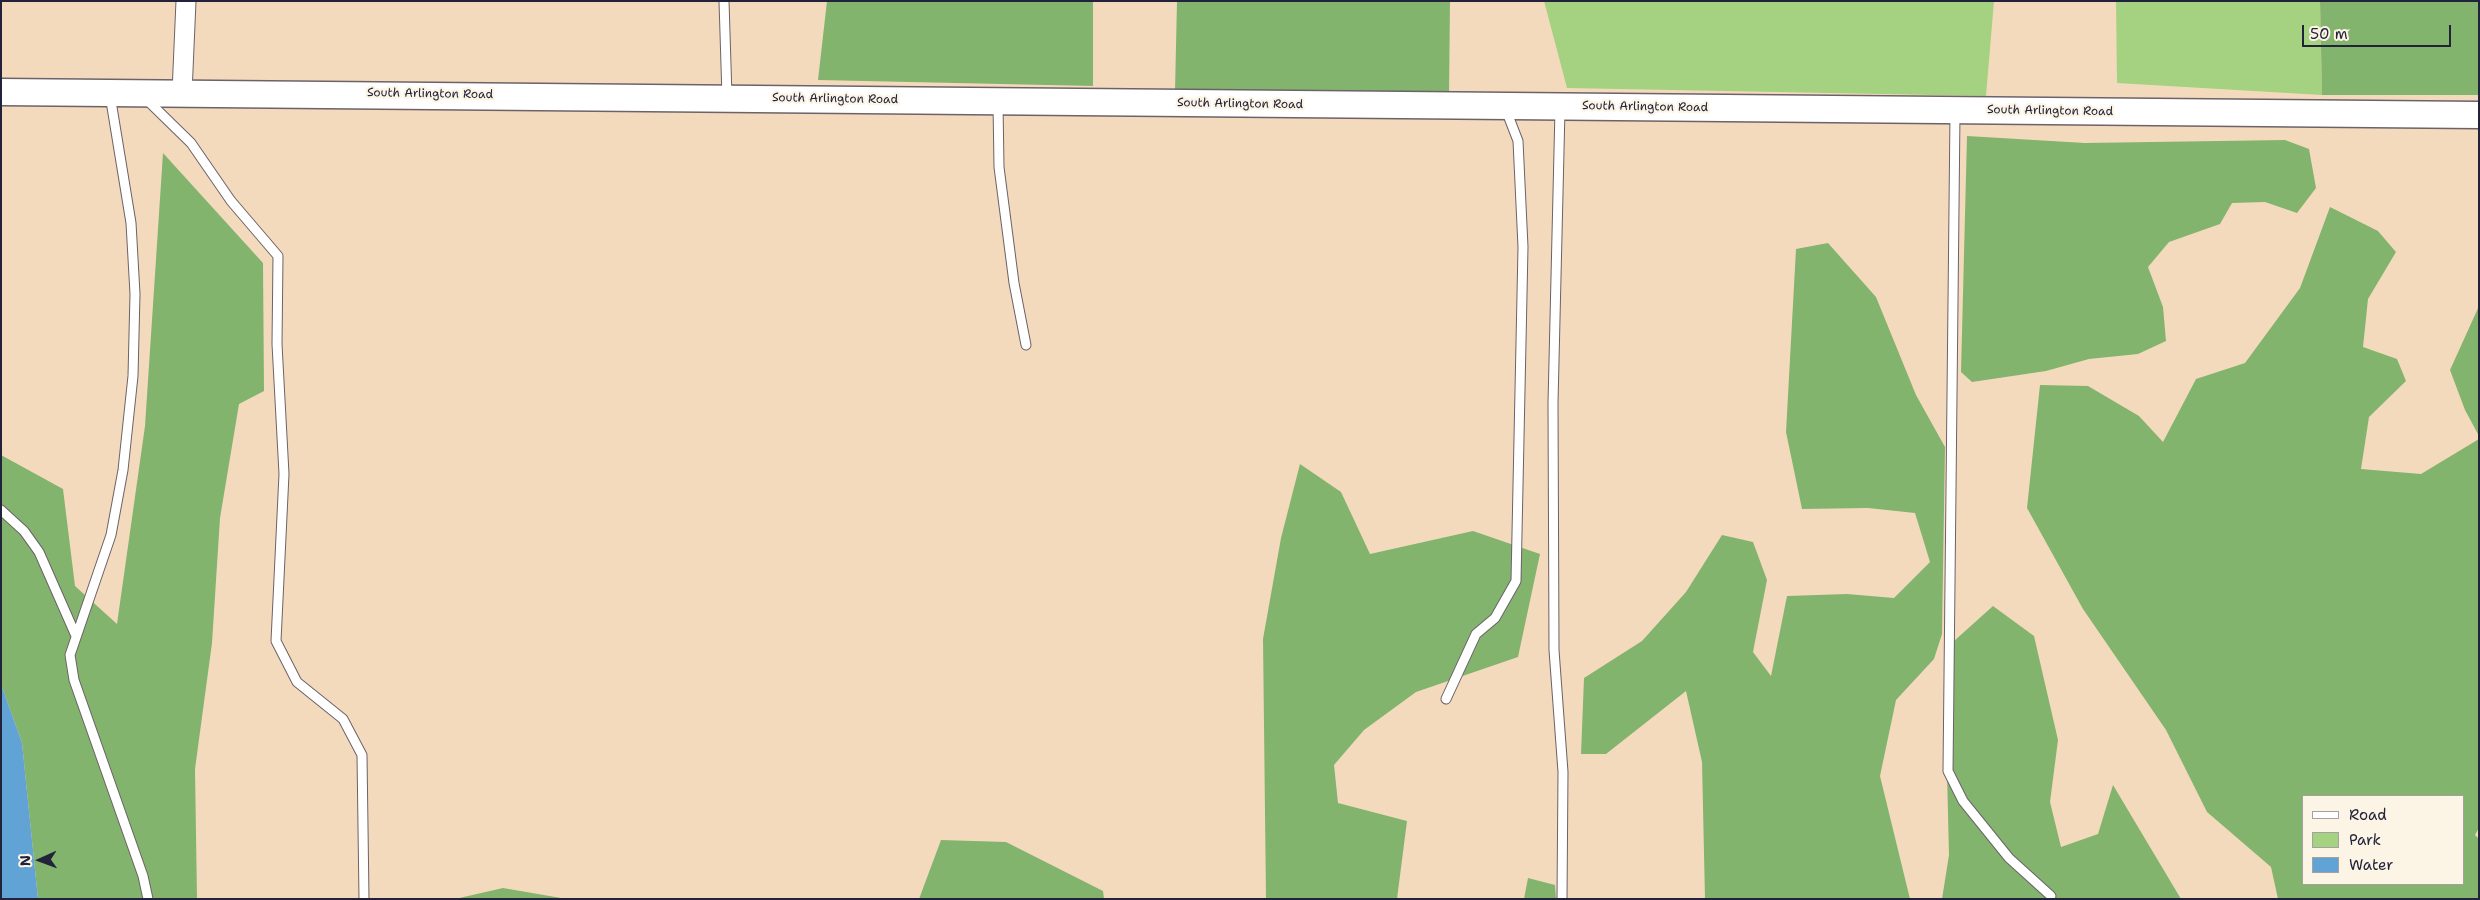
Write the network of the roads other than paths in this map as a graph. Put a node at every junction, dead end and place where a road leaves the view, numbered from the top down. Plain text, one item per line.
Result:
1 (186, 1) edge
2 (724, 1) edge
3 (1, 92) edge
4 (109, 92) junction
5 (140, 92) junction
6 (182, 93) junction
7 (727, 98) junction
8 (998, 101) junction
9 (1505, 105) junction
10 (1560, 106) junction
11 (1955, 110) junction
12 (2479, 115) edge
13 (1026, 345) dead end
14 (1, 510) edge
15 (76, 636) junction
16 (1446, 699) dead end
17 (2051, 896) dead end
18 (148, 899) edge
19 (364, 899) edge
20 (1562, 899) edge

1 - 6 street
2 - 7 lane
3 - 4 street, South Arlington Road
4 - 5 street, South Arlington Road
4 - 15 lane
5 - 6 street, South Arlington Road
5 - 19 lane
6 - 7 street, South Arlington Road
7 - 8 street, South Arlington Road
8 - 9 street, South Arlington Road
8 - 13 lane
9 - 10 street, South Arlington Road
9 - 16 lane
10 - 11 street, South Arlington Road
10 - 20 lane
11 - 12 street, South Arlington Road
11 - 17 lane
14 - 15 lane
15 - 18 lane

